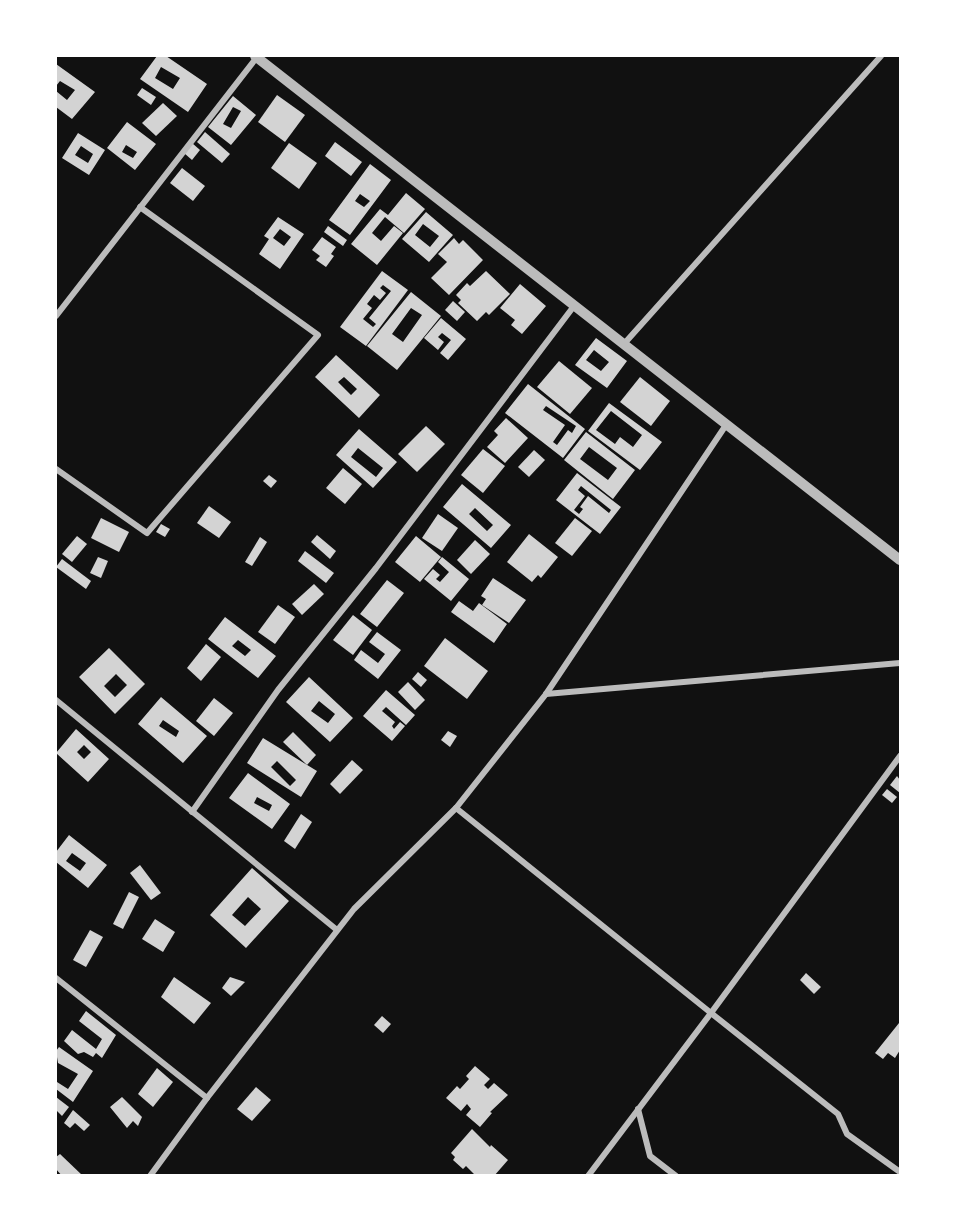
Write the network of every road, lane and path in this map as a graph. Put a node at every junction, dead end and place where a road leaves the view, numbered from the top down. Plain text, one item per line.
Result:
1 (256, 56) edge
2 (881, 56) edge
3 (140, 207) junction
4 (574, 306) junction
5 (56, 316) edge
6 (623, 345) junction
7 (726, 425) junction
8 (56, 469) edge
9 (900, 560) edge
10 (900, 663) edge
11 (546, 694) junction
12 (56, 700) edge
13 (900, 756) edge
14 (456, 808) junction
15 (192, 812) junction
16 (337, 930) junction
17 (57, 982) edge
18 (711, 1013) junction
19 (207, 1098) junction
20 (638, 1109) junction
21 (900, 1172) edge
22 (150, 1176) edge
23 (588, 1176) edge
24 (676, 1176) edge

1 - 3 street
1 - 4 street
2 - 6 street
3 - 5 street
3 - 8 street
4 - 6 street
4 - 15 street
6 - 7 street
7 - 9 street
7 - 11 street
10 - 11 street
11 - 14 street
12 - 15 street
13 - 18 street
14 - 16 street
14 - 18 street
15 - 16 street
16 - 19 street
17 - 19 street
18 - 20 street
18 - 21 street
19 - 22 street
20 - 23 street
20 - 24 street

